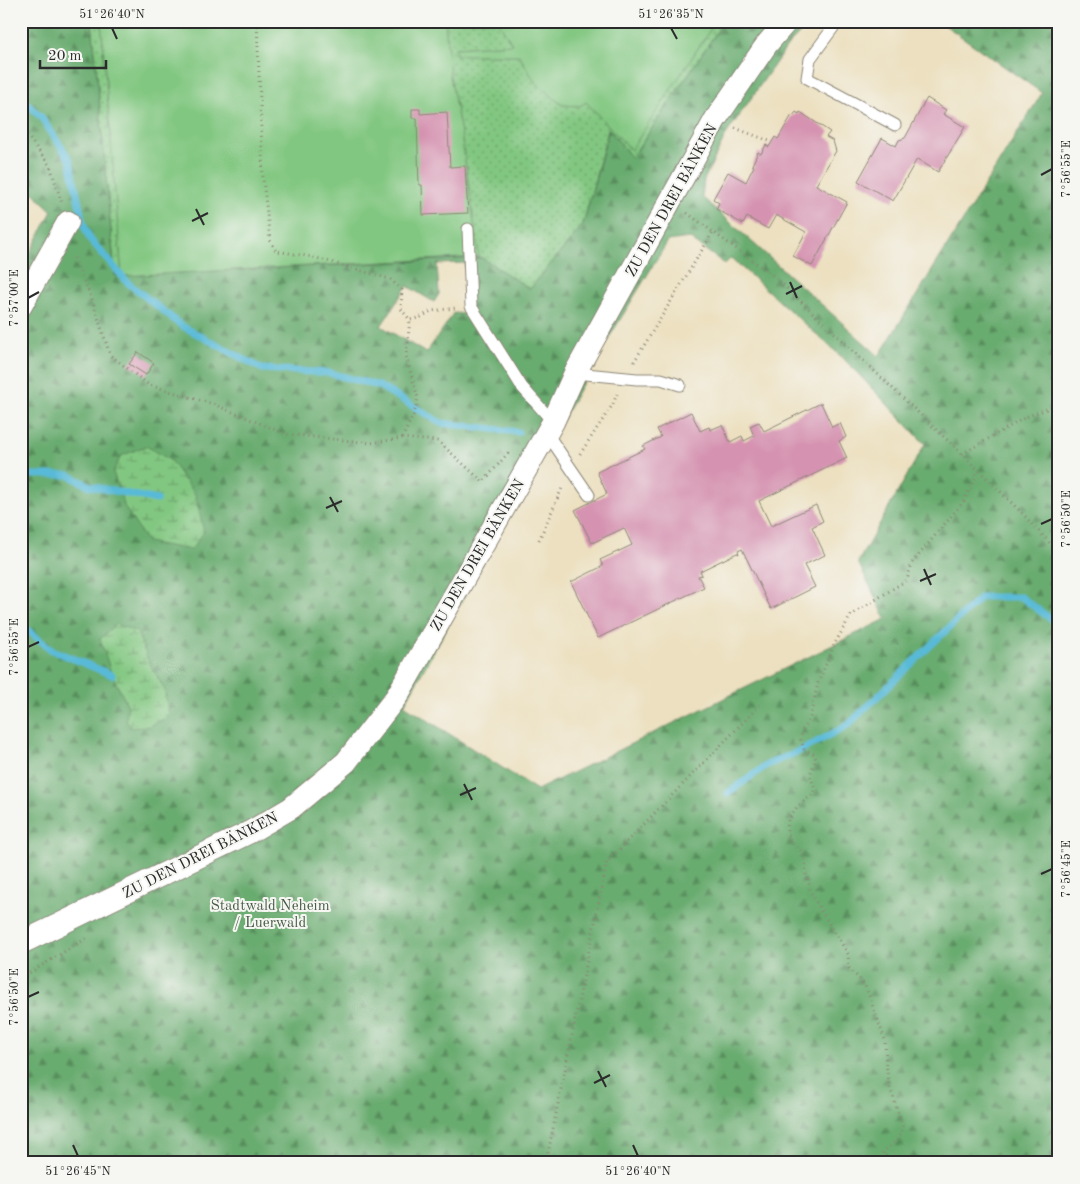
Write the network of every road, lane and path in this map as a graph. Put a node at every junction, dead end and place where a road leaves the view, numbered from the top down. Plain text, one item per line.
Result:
1 (257, 21) edge
2 (787, 21) edge
3 (838, 21) edge
4 (729, 125) dead end
5 (895, 125) dead end
6 (21, 127) edge
7 (772, 142) dead end
8 (671, 202) junction
9 (68, 222) junction
10 (468, 229) dead end
11 (21, 306) edge
12 (471, 306) junction
13 (410, 320) junction
14 (575, 373) junction
15 (680, 386) dead end
16 (1059, 404) edge
17 (550, 427) junction
18 (402, 438) junction
19 (510, 449) dead end
20 (962, 454) junction
21 (978, 471) junction
22 (589, 495) dead end
23 (1059, 553) edge
24 (760, 705) dead end
25 (21, 943) edge
26 (546, 1163) edge
27 (879, 1163) edge

1 - 13 path
2 - 8 street, ZU DEN DREI BÄNKEN
3 - 5 lane
4 - 7 path
6 - 9 path
8 - 14 street, ZU DEN DREI BÄNKEN
8 - 20 path
9 - 11 street
9 - 18 path
10 - 12 lane
12 - 13 path
12 - 17 lane
13 - 18 path
14 - 15 lane
14 - 17 street, ZU DEN DREI BÄNKEN
16 - 20 path
17 - 22 lane
17 - 25 street, ZU DEN DREI BÄNKEN
18 - 19 path
20 - 21 path
21 - 23 path
21 - 27 path
24 - 26 path

